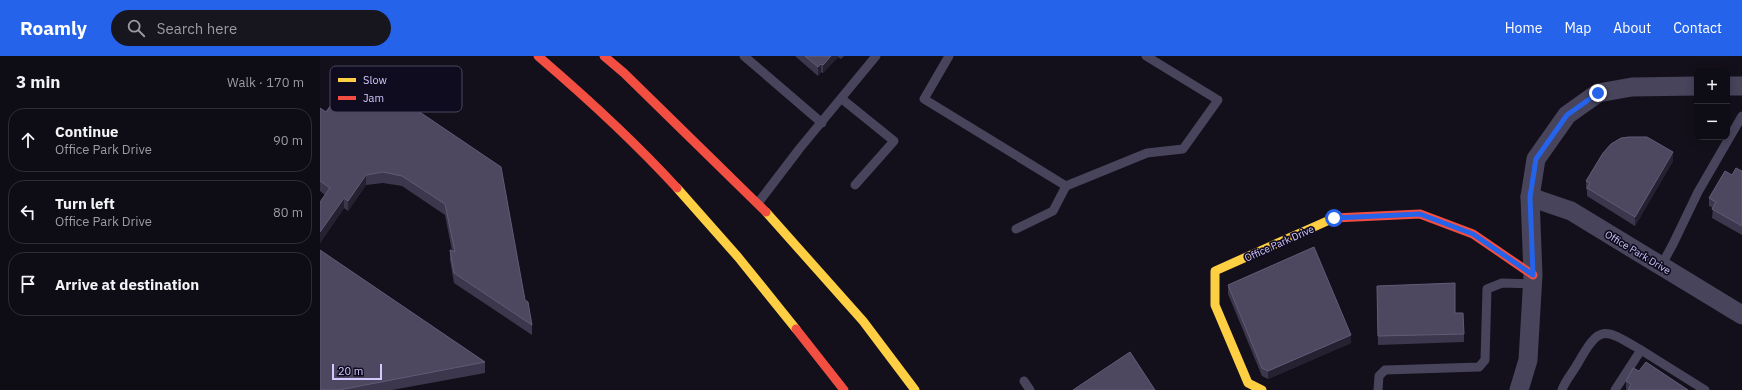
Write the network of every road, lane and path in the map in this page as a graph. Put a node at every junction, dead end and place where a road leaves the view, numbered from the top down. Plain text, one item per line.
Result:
1 (538, 56) edge
2 (604, 56) edge
3 (744, 56) edge
4 (876, 56) edge
5 (950, 56) edge
6 (1146, 56) edge
7 (1694, 86) edge
8 (1730, 86) edge
9 (1742, 86) edge
10 (842, 99) junction
11 (1742, 116) edge
12 (822, 123) junction
13 (855, 185) dead end
14 (1066, 186) junction
15 (1530, 197) junction
16 (758, 203) junction
17 (1016, 229) dead end
18 (1661, 266) junction
19 (1533, 279) junction
20 (1742, 315) edge
21 (1640, 350) junction
22 (1024, 381) dead end
23 (844, 390) edge
24 (915, 390) edge
25 (1030, 390) edge
26 (1262, 390) edge
27 (1378, 390) edge
28 (1519, 390) edge
29 (1562, 390) edge
30 (1614, 390) edge
31 (1705, 390) edge

1 - 23 main road
2 - 16 main road
3 - 12 lane
4 - 10 lane
5 - 14 lane
6 - 14 lane
7 - 15 street
8 - 9 street
10 - 12 lane
10 - 13 lane
11 - 18 lane
12 - 16 lane
14 - 17 lane
15 - 18 street, Office Park Drive
15 - 19 street
16 - 24 main road
18 - 20 street, Office Park Drive
19 - 26 main road, Office Park Drive
19 - 27 lane
19 - 28 street
21 - 29 lane
21 - 30 lane
21 - 31 lane
22 - 25 lane

